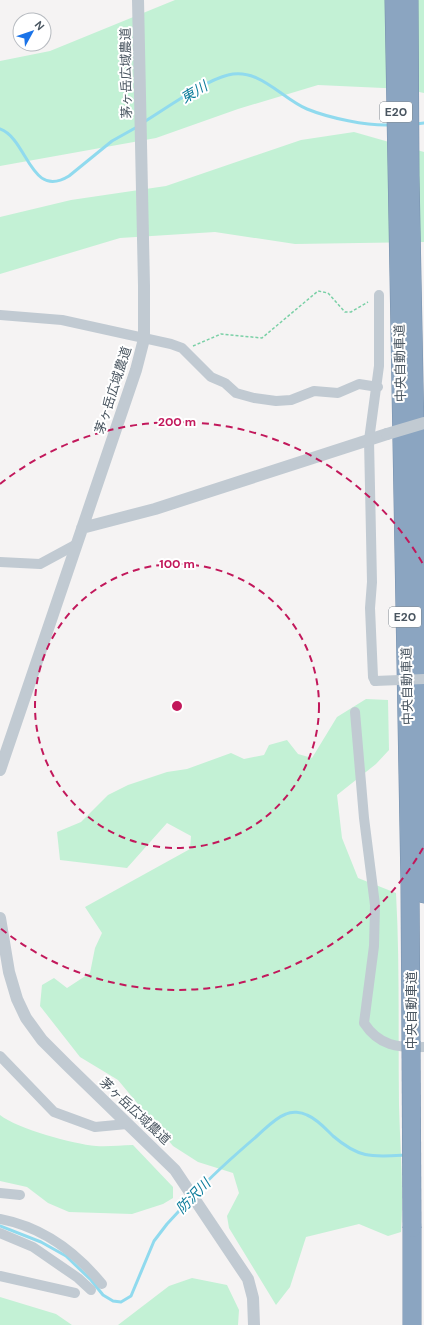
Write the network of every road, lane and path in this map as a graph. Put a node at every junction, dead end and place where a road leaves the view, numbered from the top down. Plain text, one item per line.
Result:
1 (138, 0) edge
2 (394, 0) edge
3 (409, 0) edge
4 (402, 31) junction
5 (404, 193) junction
6 (379, 295) joint
7 (0, 315) edge
8 (144, 339) junction
9 (182, 348) junction
10 (378, 387) junction
11 (424, 423) edge
12 (369, 440) junction
13 (82, 528) junction
14 (77, 544) junction
15 (0, 562) edge
16 (424, 679) edge
17 (355, 712) dead end
18 (0, 770) edge
19 (424, 894) edge
20 (0, 918) edge
21 (4, 971) edge
22 (417, 1044) edge
23 (0, 1056) edge
24 (127, 1124) junction
25 (0, 1192) edge
26 (20, 1195) dead end
27 (0, 1219) edge
28 (0, 1233) edge
29 (0, 1276) edge
30 (102, 1284) dead end
31 (91, 1290) dead end
32 (75, 1292) dead end
33 (254, 1325) edge
34 (412, 1325) edge

1 - 8 street, 茅ヶ岳広域農道
2 - 4 highway, 中央自動車道 / E20
3 - 4 highway, 中央自動車道 / E20
4 - 5 highway, 中央自動車道 / E20
5 - 19 highway, 中央自動車道 / E20
5 - 22 highway, 中央自動車道 / E20
6 - 9 path
6 - 10 street
7 - 8 street
8 - 9 street
8 - 13 street, 茅ヶ岳広域農道
9 - 10 street
10 - 12 street
11 - 12 street, bridge
12 - 13 street
12 - 16 street, bridge
13 - 14 street, 茅ヶ岳広域農道
14 - 15 street
14 - 18 street, 茅ヶ岳広域農道
17 - 22 street
20 - 21 street, 茅ヶ岳広域農道
21 - 24 street, 茅ヶ岳広域農道
22 - 34 highway, 中央自動車道 / E20, bridge
23 - 24 street
24 - 33 street, 茅ヶ岳広域農道
25 - 26 street
27 - 30 street
28 - 31 street
29 - 32 street

